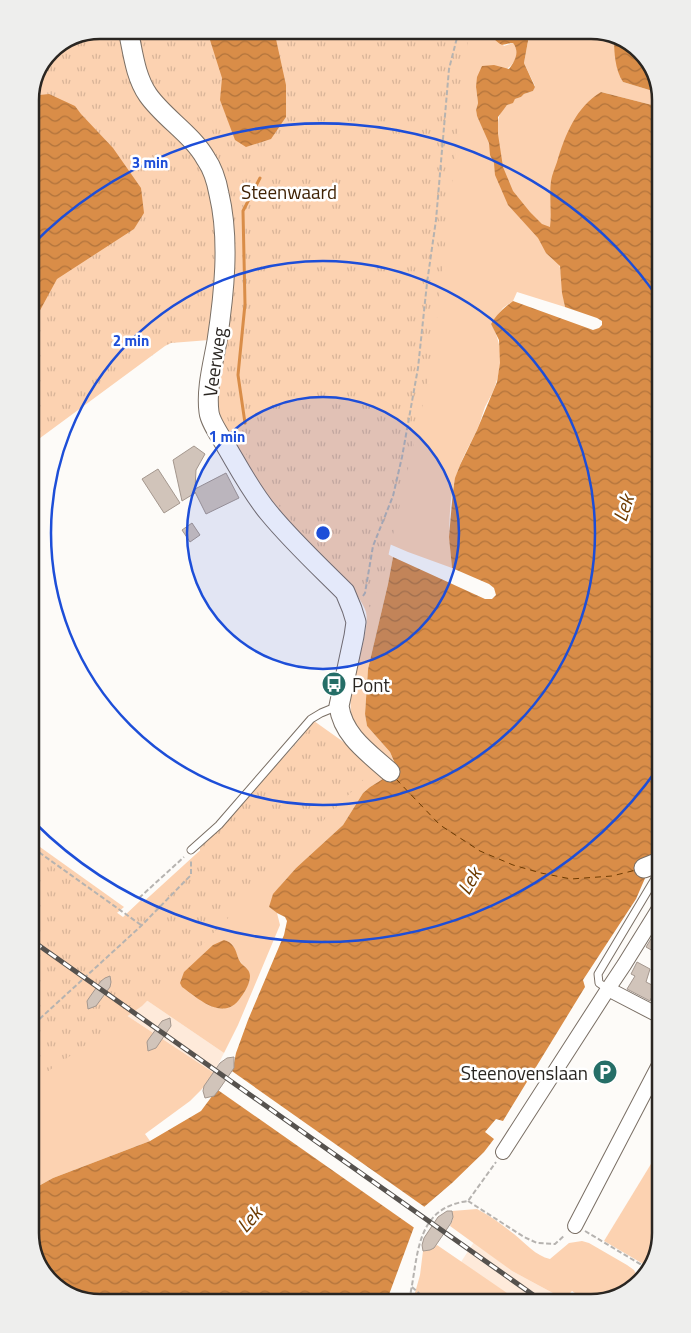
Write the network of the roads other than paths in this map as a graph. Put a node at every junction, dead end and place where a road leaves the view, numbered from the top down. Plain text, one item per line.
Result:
1 (130, 39) edge
2 (339, 706) junction
3 (390, 772) dead end
4 (191, 850) road end
5 (652, 871) edge
6 (652, 921) edge
7 (608, 989) junction
8 (652, 1012) edge
9 (652, 1078) edge
10 (504, 1152) road end
11 (575, 1226) road end

1 - 2 street, Veerweg
2 - 3 street
2 - 4 lane
5 - 7 lane
6 - 7 street
7 - 8 street
7 - 10 street
9 - 11 street

